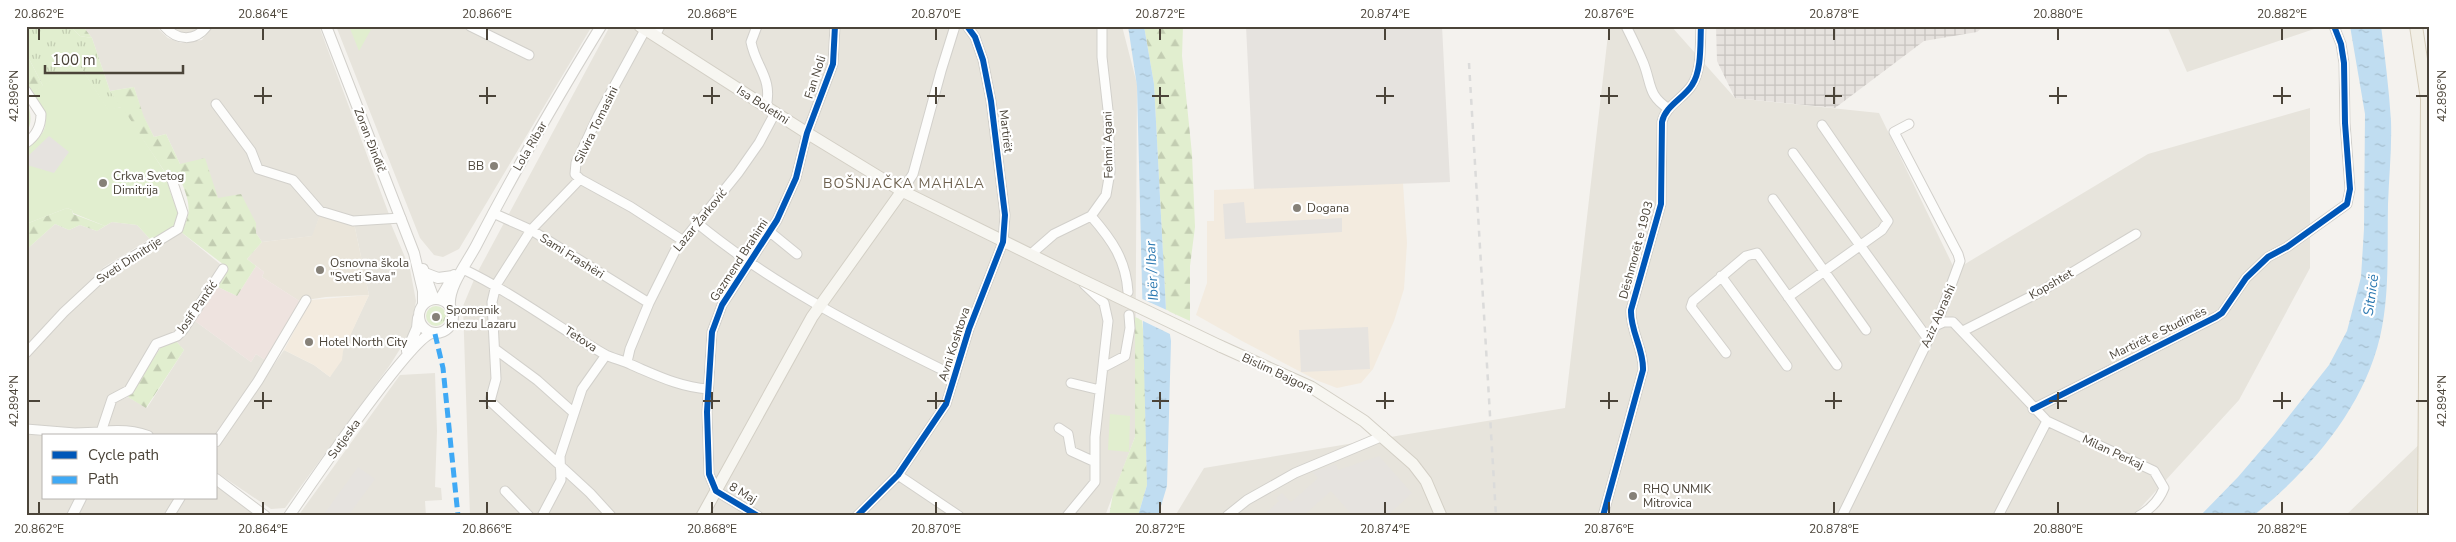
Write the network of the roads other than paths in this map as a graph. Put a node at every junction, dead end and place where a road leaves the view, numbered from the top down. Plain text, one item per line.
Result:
1 (164, 26) edge
2 (207, 26) edge
3 (326, 26) edge
4 (470, 26) edge
5 (601, 26) edge
6 (757, 26) edge
7 (955, 26) edge
8 (967, 26) edge
9 (1102, 26) edge
10 (1626, 26) edge
11 (1701, 26) edge
12 (2334, 26) edge
13 (2416, 26) edge
14 (834, 27) edge
15 (642, 28) edge
16 (657, 31) edge
17 (529, 55) dead end
18 (26, 91) edge
19 (216, 104) dead end
20 (1669, 109) junction
21 (771, 110) junction
22 (1909, 124) dead end
23 (1822, 125) dead end
24 (807, 133) junction
25 (26, 143) edge
26 (1793, 153) dead end
27 (580, 179) junction
28 (172, 180) dead end
29 (902, 191) junction
30 (1774, 199) dead end
31 (493, 213) junction
32 (1091, 216) junction
33 (401, 218) junction
34 (697, 223) junction
35 (531, 230) junction
36 (770, 232) junction
37 (2136, 234) dead end
38 (682, 240) junction
39 (1003, 242) junction
40 (1860, 246) junction
41 (414, 253) junction
42 (797, 254) dead end
43 (1030, 255) junction
44 (750, 263) junction
45 (222, 269) dead end
46 (463, 269) junction
47 (1824, 272) junction
48 (425, 273) junction
49 (453, 276) junction
50 (1721, 276) junction
51 (1076, 277) junction
52 (496, 284) junction
53 (1128, 292) dead end
54 (1788, 297) junction
55 (437, 299) junction
56 (306, 300) dead end
57 (423, 304) junction
58 (649, 304) junction
59 (450, 306) junction
60 (819, 306) junction
61 (1129, 315) dead end
62 (418, 318) junction
63 (1935, 326) junction
64 (1866, 330) dead end
65 (1963, 331) junction
66 (432, 333) junction
67 (1928, 339) junction
68 (495, 349) junction
69 (26, 353) edge
70 (1726, 353) dead end
71 (606, 355) junction
72 (627, 362) junction
73 (401, 363) junction
74 (1837, 365) dead end
75 (1787, 366) dead end
76 (1104, 367) junction
77 (955, 376) junction
78 (1071, 383) dead end
79 (708, 389) junction
80 (1100, 390) junction
81 (2033, 409) junction
82 (574, 412) junction
83 (2047, 421) junction
84 (1059, 428) dead end
85 (26, 429) edge
86 (101, 434) edge
87 (142, 434) edge
88 (1383, 436) junction
89 (218, 439) edge
90 (1095, 462) junction
91 (560, 467) junction
92 (898, 475) junction
93 (218, 481) edge
94 (716, 490) junction
95 (505, 491) dead end
96 (80, 500) edge
97 (179, 500) edge
98 (72, 516) edge
99 (169, 516) edge
100 (265, 516) edge
101 (289, 516) edge
102 (529, 516) edge
103 (542, 516) edge
104 (611, 516) edge
105 (702, 516) edge
106 (758, 516) edge
107 (857, 516) edge
108 (959, 516) edge
109 (1067, 516) edge
110 (1227, 516) edge
111 (1441, 516) edge
112 (1603, 516) edge
113 (1842, 516) edge
114 (1998, 516) edge
115 (2139, 516) edge
116 (2424, 516) edge

1 - 2 street
3 - 33 street, Zoran Đinđič
4 - 17 street
5 - 31 street, Lola Ribar
6 - 21 street
7 - 29 street
8 - 39 street, Martirët
9 - 32 street, Fehmi Agani
10 - 20 street
11 - 20 street, Dëshmorët e 1903
12 - 81 street, Martirët e Studimës
13 - 116 main road
14 - 24 street, Fan Noli
15 - 16 main road, Isa Boletini
15 - 27 street, Silvira Tomasini
16 - 21 main road, Isa Boletini
18 - 25 street
19 - 33 street
20 - 112 street, Dëshmorët e 1903
21 - 24 main road, Isa Boletini
21 - 34 street, Lazar Žarković
22 - 63 street, Aziz Abrashi
23 - 40 street
24 - 29 main road, Isa Boletini
24 - 36 street, Gazmend Brahimi
26 - 40 street
27 - 35 street, Silvira Tomasini
27 - 38 street
28 - 69 street, Sveti Dimitrije
29 - 39 main road, Isa Boletini
29 - 60 main road, 8 Maj
30 - 47 street
31 - 35 street, Sami Frashëri
31 - 46 street, Lola Ribar
32 - 43 street, Fehmi Agani
32 - 53 street
33 - 41 street, Zoran Đinđič
34 - 38 street, Lazar Žarković
34 - 44 street
35 - 52 street, Silvira Tomasini
35 - 58 street, Sami Frashëri
36 - 42 street
36 - 44 street, Gazmend Brahimi
37 - 65 street, Kopshtet
38 - 58 street, Lazar Žarković
39 - 43 main road, Isa Boletini
39 - 77 street, Avni Koshtova
40 - 47 street
40 - 67 street
41 - 48 street, Zoran Đinđič
41 - 57 street, Zoran Đinđič
43 - 51 main road, Isa Boletini
44 - 60 street
44 - 79 street, Gazmend Brahimi
45 - 86 street, Josif Pančić
46 - 49 street, Lola Ribar
46 - 52 street, Tetova
46 - 59 street, Lola Ribar
47 - 54 street
47 - 64 street
48 - 49 street
48 - 55 street, Zoran Đinđič
49 - 55 street, Lola Ribar
50 - 54 street
50 - 70 street
50 - 75 street
51 - 76 street
51 - 88 main road, Bislim Bajgora, bridge
52 - 68 street
52 - 71 street, Tetova
54 - 74 street
55 - 57 street
55 - 59 street
56 - 89 street
57 - 62 street, Sutjeska
58 - 72 street, Lazar Žarković
59 - 66 street, Sutjeska
60 - 77 street
60 - 94 main road, 8 Maj
61 - 76 street
62 - 66 street
62 - 73 street, Sutjeska
63 - 65 street, Milan Perkaj
63 - 67 street, Aziz Abrashi
65 - 81 street, Milan Perkaj
66 - 73 street, Sutjeska
67 - 113 street, Aziz Abrashi
68 - 82 street
68 - 91 street
71 - 72 street, Tetova
71 - 82 street
72 - 79 street, Tetova
73 - 101 street, Sutjeska
76 - 80 street
77 - 92 street, Avni Koshtova
78 - 80 street
79 - 94 street, Gazmend Brahimi
80 - 90 street
81 - 83 street, Milan Perkaj
82 - 91 street
83 - 114 street
83 - 115 street, Milan Perkaj
84 - 90 street
85 - 86 street
86 - 87 street
88 - 110 street
88 - 111 main road, Bislim Bajgora
90 - 109 street
91 - 103 street
91 - 104 street
92 - 107 street, Avni Koshtova
92 - 108 street
93 - 100 street
94 - 105 main road, 8 Maj
94 - 106 street, 8 Maj
95 - 102 street
96 - 98 street
97 - 99 street

